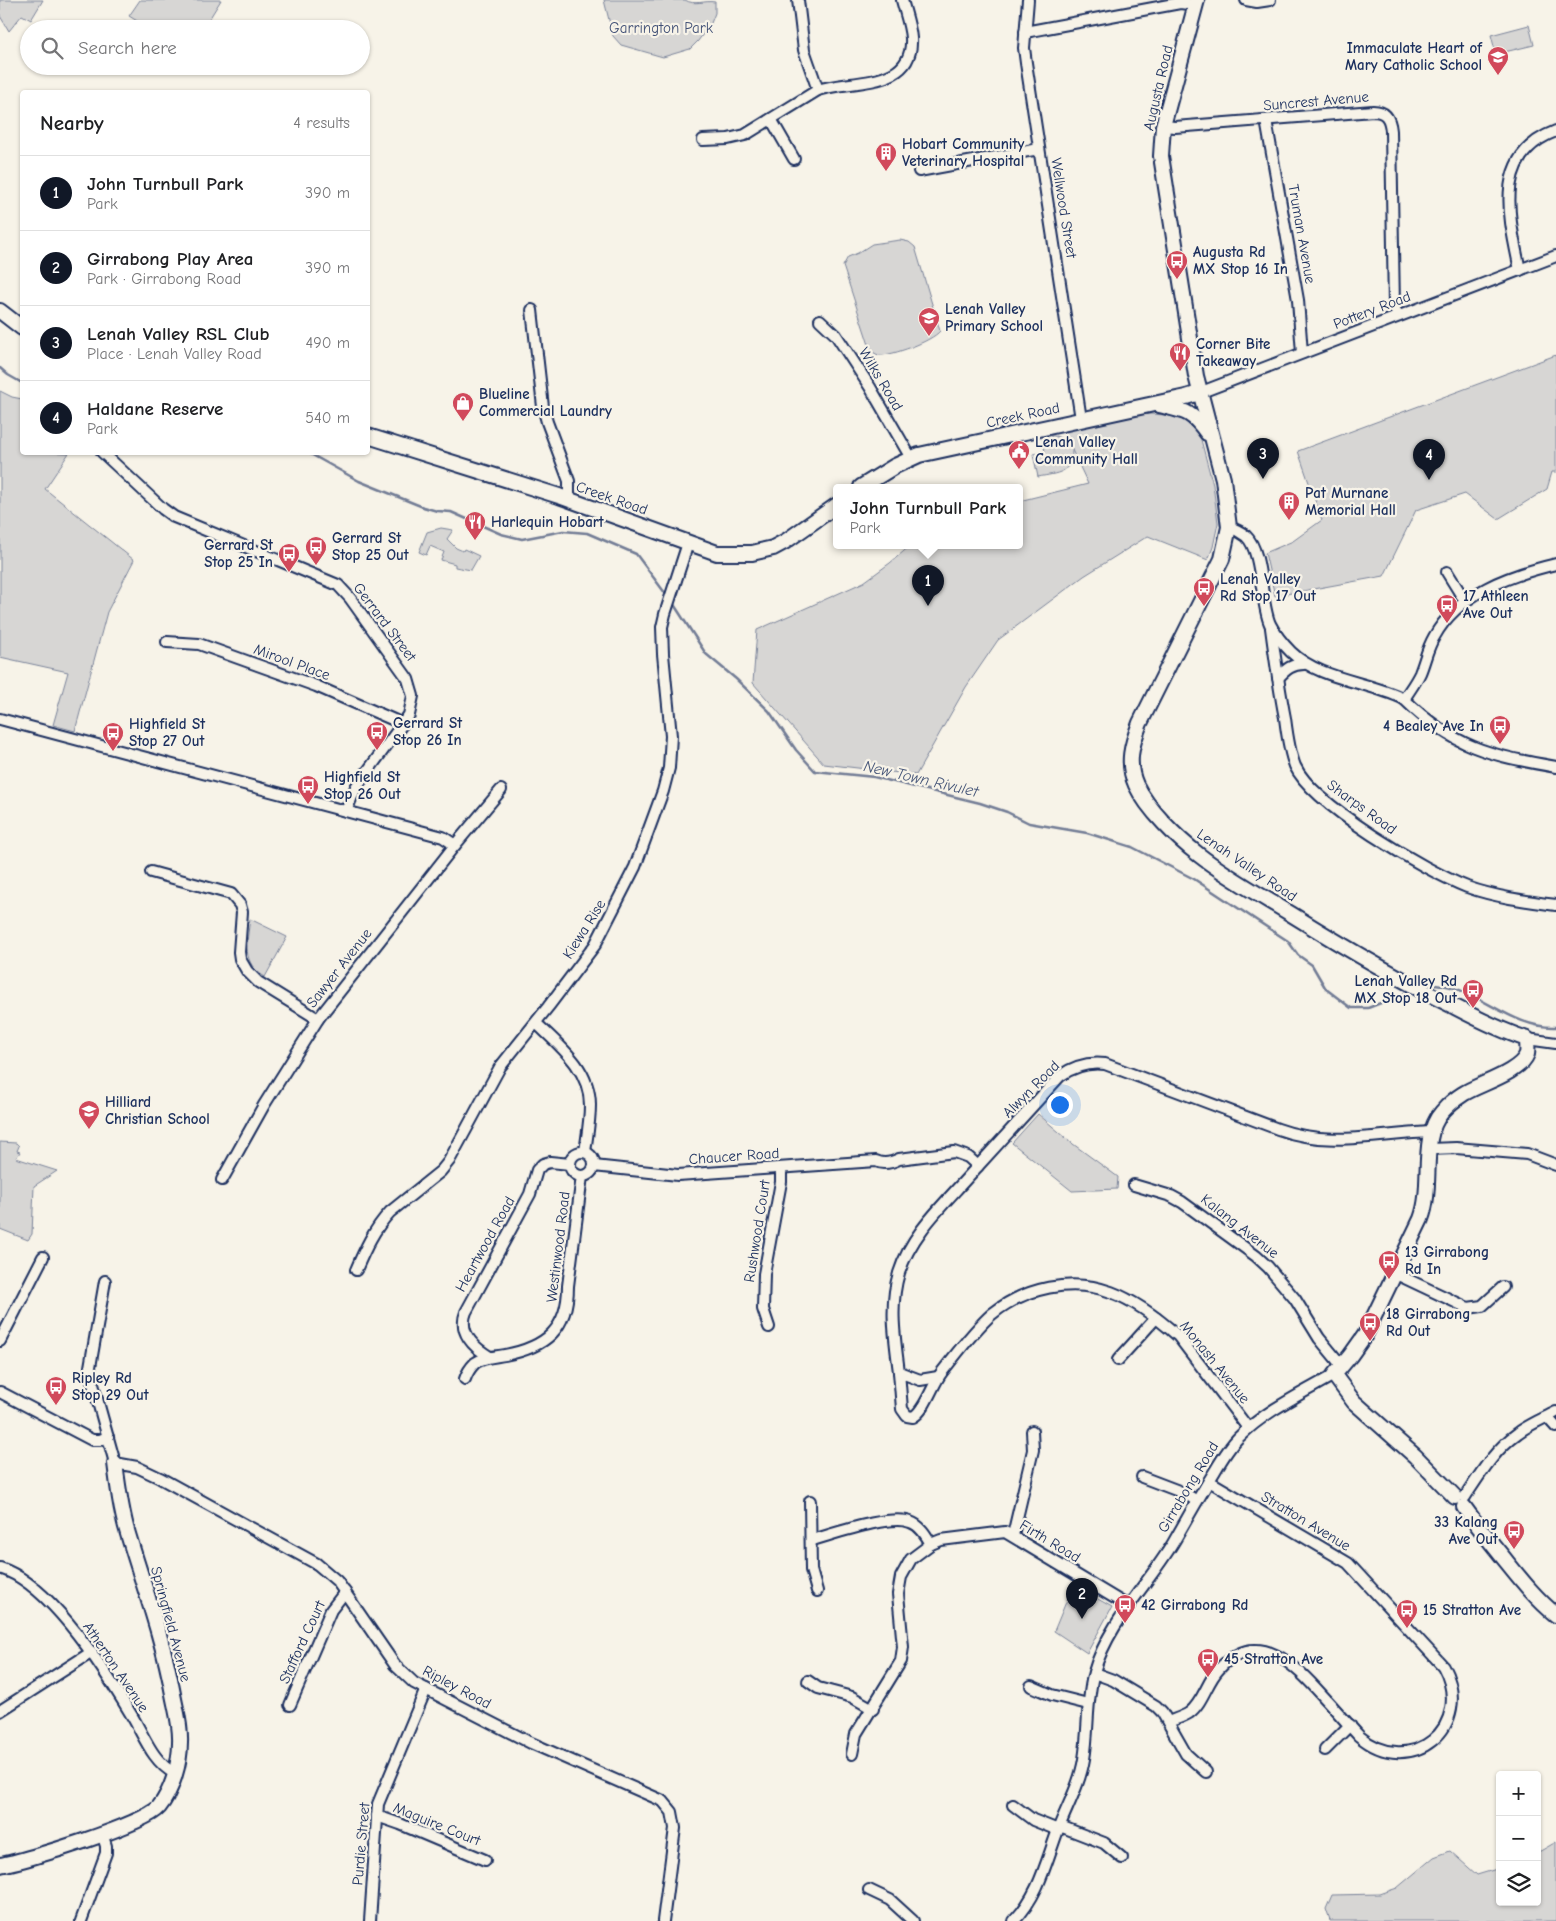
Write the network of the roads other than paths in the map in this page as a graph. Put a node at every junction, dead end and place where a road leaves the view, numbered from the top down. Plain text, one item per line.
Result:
1 (798, 0) edge
2 (902, 0) edge
3 (1028, 0) edge
4 (1246, 0) edge
5 (1270, 0) edge
6 (1197, 2) edge
7 (1025, 32) junction
8 (818, 90) junction
9 (771, 120) junction
10 (1266, 120) junction
11 (1163, 126) junction
12 (1556, 131) edge
13 (702, 140) dead end
14 (1039, 149) junction
15 (794, 159) dead end
16 (920, 172) dead end
17 (1556, 256) edge
18 (1520, 270) junction
19 (532, 310) dead end
20 (0, 312) edge
21 (1398, 316) junction
22 (820, 320) dead end
23 (20, 327) edge
24 (1302, 353) junction
25 (1199, 392) junction
26 (1152, 404) junction
27 (1081, 419) junction
28 (370, 437) edge
29 (1212, 440) junction
30 (105, 455) edge
31 (911, 458) junction
32 (866, 484) edge
33 (569, 500) junction
34 (833, 508) edge
35 (1229, 527) junction
36 (688, 543) junction
37 (1556, 564) edge
38 (1447, 572) dead end
39 (1465, 601) junction
40 (1270, 624) junction
41 (167, 642) dead end
42 (1304, 664) junction
43 (1278, 678) junction
44 (1404, 699) junction
45 (0, 720) edge
46 (403, 724) junction
47 (1556, 767) edge
48 (501, 790) dead end
49 (346, 811) junction
50 (455, 845) junction
51 (150, 872) dead end
52 (1556, 905) edge
53 (318, 1019) junction
54 (536, 1023) junction
55 (1527, 1039) junction
56 (1556, 1043) edge
57 (1431, 1132) junction
58 (1430, 1149) junction
59 (585, 1152) junction
60 (570, 1164) junction
61 (1556, 1165) edge
62 (594, 1166) junction
63 (978, 1166) junction
64 (781, 1168) junction
65 (582, 1176) junction
66 (222, 1180) dead end
67 (1134, 1185) dead end
68 (43, 1257) dead end
69 (356, 1270) dead end
70 (1394, 1273) junction
71 (105, 1281) dead end
72 (1503, 1287) dead end
73 (1156, 1318) junction
74 (769, 1327) dead end
75 (0, 1341) edge
76 (490, 1357) junction
77 (1118, 1360) dead end
78 (1338, 1371) junction
79 (899, 1372) junction
80 (938, 1378) junction
81 (465, 1379) dead end
82 (0, 1392) edge
83 (1551, 1414) edge
84 (910, 1417) joint
85 (1556, 1427) edge
86 (1248, 1428) junction
87 (1032, 1431) dead end
88 (108, 1438) junction
89 (115, 1463) junction
90 (1142, 1477) dead end
91 (1208, 1481) junction
92 (1461, 1500) junction
93 (810, 1501) dead end
94 (1197, 1501) junction
95 (1013, 1535) junction
96 (812, 1540) junction
97 (931, 1544) junction
98 (0, 1568) edge
99 (817, 1591) dead end
100 (344, 1592) junction
101 (1128, 1606) junction
102 (1556, 1615) edge
103 (92, 1652) junction
104 (1094, 1673) junction
105 (808, 1681) dead end
106 (1031, 1686) dead end
107 (426, 1689) junction
108 (1088, 1704) junction
109 (290, 1705) dead end
110 (873, 1708) junction
111 (0, 1711) edge
112 (1168, 1722) junction
113 (1350, 1726) junction
114 (1326, 1750) dead end
115 (852, 1754) dead end
116 (1206, 1772) dead end
117 (174, 1773) junction
118 (1013, 1805) dead end
119 (377, 1816) junction
120 (1059, 1828) junction
121 (102, 1833) junction
122 (1122, 1858) dead end
123 (485, 1860) dead end
124 (0, 1865) edge
125 (869, 1890) dead end
126 (81, 1921) edge
127 (370, 1921) edge
128 (663, 1921) edge
129 (913, 1921) edge
130 (1014, 1921) edge

1 - 8 street
2 - 8 street
3 - 7 street, Wellwood Street
4 - 5 street
6 - 7 street
6 - 11 street, Augusta Road
7 - 14 street, Wellwood Street
8 - 9 street
9 - 13 street
9 - 15 street
10 - 11 street, Suncrest Avenue
10 - 21 street, Suncrest Avenue
10 - 24 street, Truman Avenue
11 - 25 street, Augusta Road
12 - 18 street
14 - 16 street
14 - 27 street, Wellwood Street
17 - 18 street, Pottery Road
18 - 21 street, Pottery Road
19 - 33 street
20 - 23 street
21 - 24 street, Pottery Road
22 - 31 street, Wilks Road
24 - 25 street, Pottery Road
25 - 26 street, Creek Road
25 - 29 street, Lenah Valley Road
26 - 27 street, Creek Road
26 - 29 street, Lenah Valley Road
27 - 31 street, Creek Road
28 - 33 street, Creek Road
29 - 35 street, Lenah Valley Road
30 - 46 street, Gerrard Street
31 - 32 street, Creek Road
33 - 36 street, Creek Road
34 - 36 street, Creek Road
35 - 40 street, Sharps Road
35 - 55 street, Lenah Valley Road
36 - 54 street, Kiewa Rise
37 - 39 street
38 - 39 street
39 - 44 street
40 - 42 street
40 - 43 street, Sharps Road
41 - 46 street, Mirool Place
42 - 43 street
42 - 44 street
43 - 52 street, Sharps Road
44 - 47 street
45 - 49 street
46 - 49 street, Gerrard Street
48 - 50 street, Sawyer Avenue
49 - 50 street
50 - 53 street, Sawyer Avenue
51 - 53 street
53 - 66 street, Sawyer Avenue
54 - 59 street
54 - 69 street, Kiewa Rise
55 - 56 street, Lenah Valley Road
55 - 57 street, Girrabong Road
57 - 58 street, Girrabong Road
57 - 63 street, Alwyn Road
58 - 61 street
58 - 70 street, Girrabong Road
59 - 60 street
59 - 62 street
60 - 65 street
60 - 76 street, Heartwood Road
62 - 64 street, Chaucer Road
62 - 65 street
63 - 64 street, Chaucer Road
63 - 79 street, Alwyn Road
64 - 74 street, Rushwood Court
65 - 76 street, Westinwood Road
67 - 78 street, Kalang Avenue
68 - 75 street
70 - 72 street
70 - 78 street, Girrabong Road
71 - 88 street, Springfield Avenue
73 - 77 street
73 - 80 street, Monash Avenue
73 - 86 street, Monash Avenue
76 - 81 street, Westinwood Road
78 - 86 street, Girrabong Road
78 - 92 street, Kalang Avenue
79 - 80 street
79 - 84 street, Alwyn Road
80 - 84 street, Monash Avenue
82 - 88 street
83 - 85 street
83 - 92 street
86 - 91 street, Girrabong Road
87 - 95 street
88 - 89 street, Springfield Avenue
89 - 100 street, Ripley Road
89 - 117 street, Springfield Avenue
90 - 94 street
91 - 94 street, Girrabong Road
91 - 113 street, Stratton Avenue
92 - 102 street, Kalang Avenue
93 - 96 street
94 - 101 street, Girrabong Road
95 - 97 street, Firth Road
95 - 101 street, Firth Road
96 - 97 street
96 - 99 street
97 - 110 street
98 - 103 street, Atherton Avenue
100 - 107 street, Ripley Road
100 - 109 street, Stafford Court
101 - 104 street, Girrabong Road
103 - 111 street
103 - 117 street, Atherton Avenue
104 - 108 street, Girrabong Road
104 - 112 street
105 - 110 street
106 - 108 street
107 - 119 street, Purdie Street
107 - 128 street, Ripley Road
108 - 120 street, Girrabong Road
110 - 115 street
112 - 113 street, Stratton Avenue
112 - 116 street
113 - 114 street
117 - 121 street, Springfield Avenue
118 - 120 street
119 - 123 street, Maguire Court
119 - 127 street, Purdie Street
120 - 122 street
120 - 130 street, Girrabong Road
121 - 124 street, Springfield Avenue
121 - 126 street
125 - 129 street

